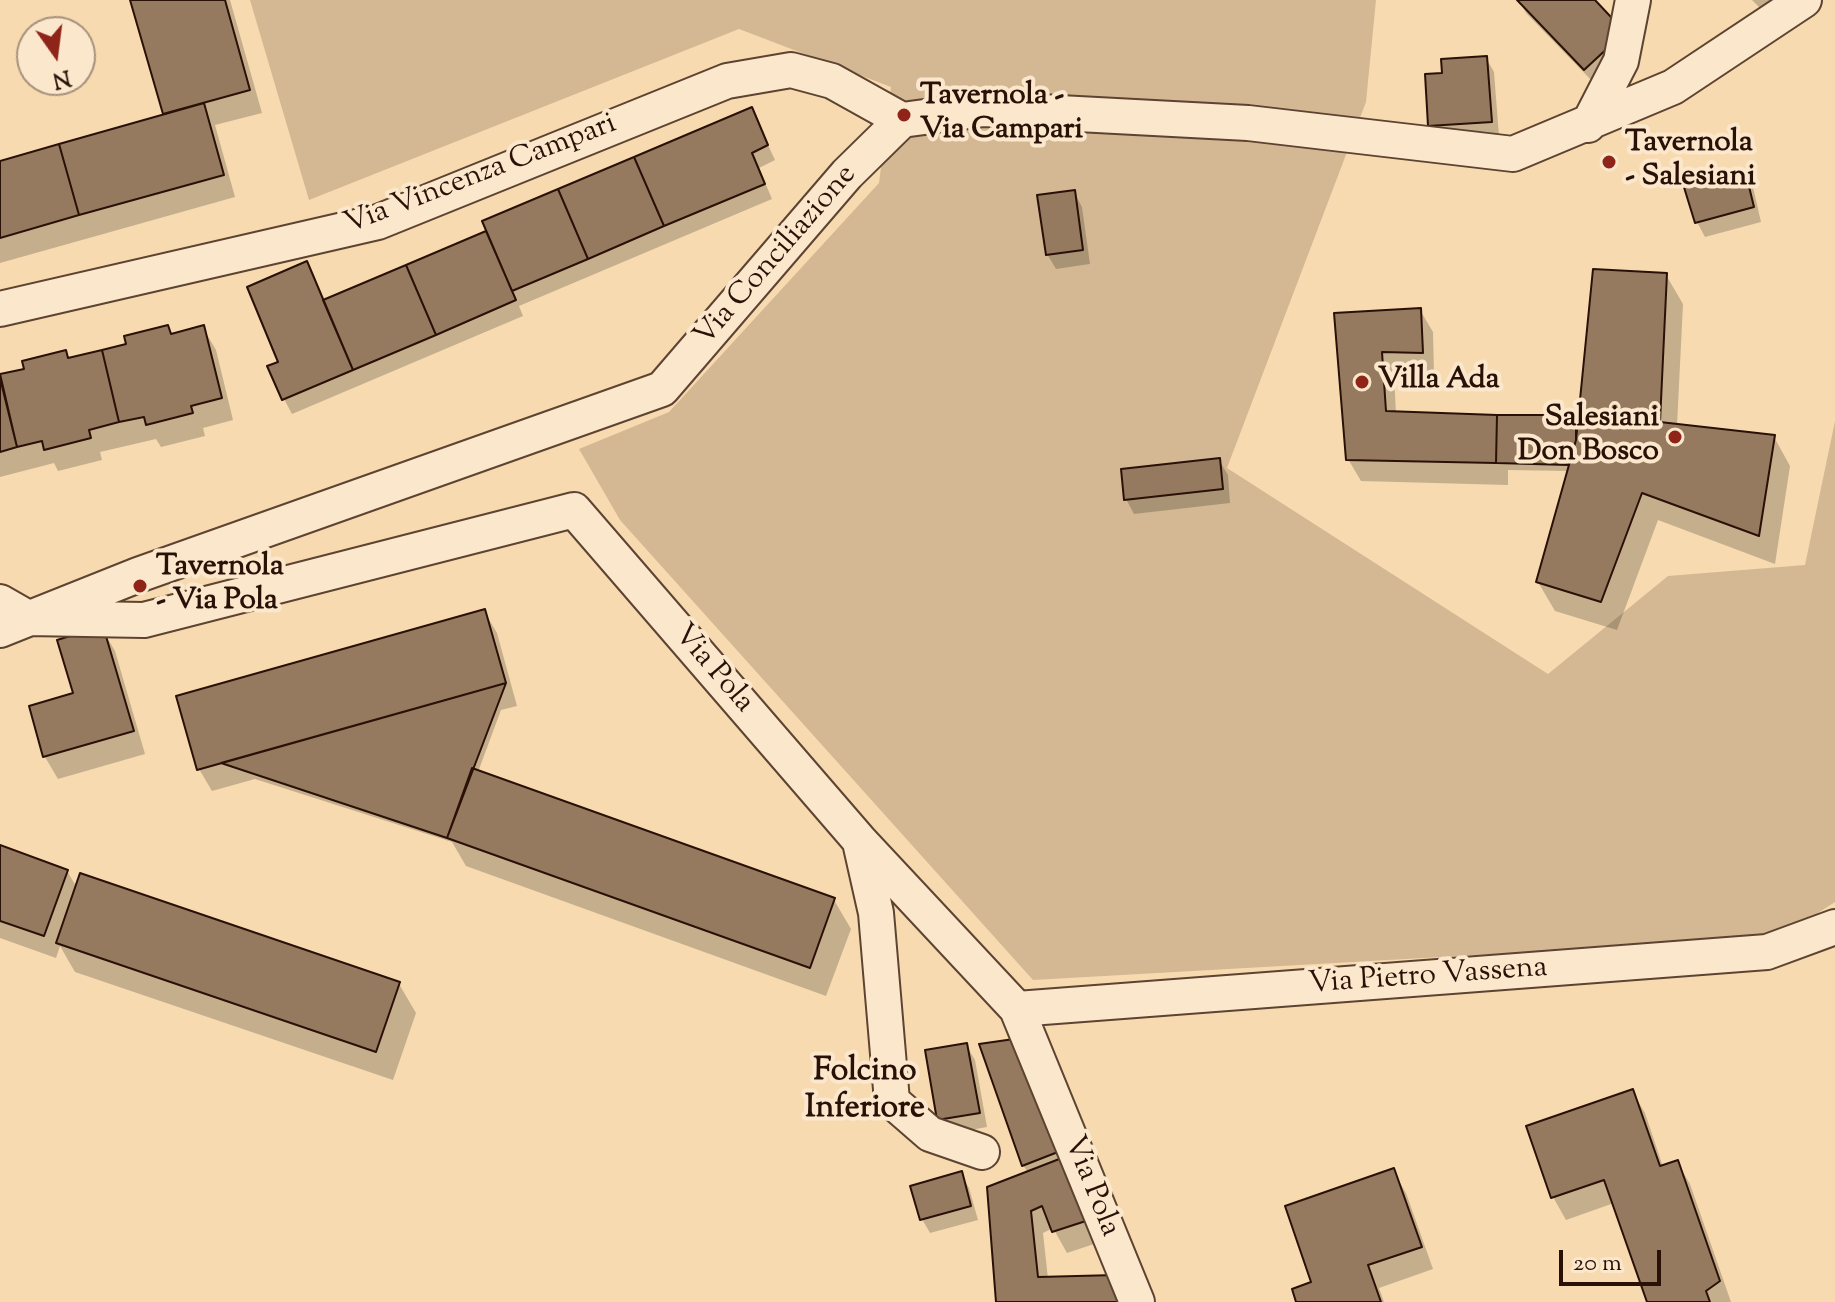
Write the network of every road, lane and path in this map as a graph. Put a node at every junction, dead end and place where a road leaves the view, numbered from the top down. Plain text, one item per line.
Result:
1 (1633, 0) edge
2 (1804, 0) edge
3 (902, 120) junction
4 (1588, 125) junction
5 (0, 309) edge
6 (9, 617) edge
7 (860, 841) junction
8 (1835, 927) edge
9 (1017, 1009) junction
10 (982, 1152) dead end
11 (1137, 1302) edge

1 - 4 street
2 - 4 street
3 - 4 street
3 - 5 street, Via Vincenza Campari
3 - 6 street, Via Conciliazione
6 - 7 street, Via Pola
7 - 9 street, Via Pola
7 - 10 street
8 - 9 street, Via Pietro Vassena
9 - 11 street, Via Pola

